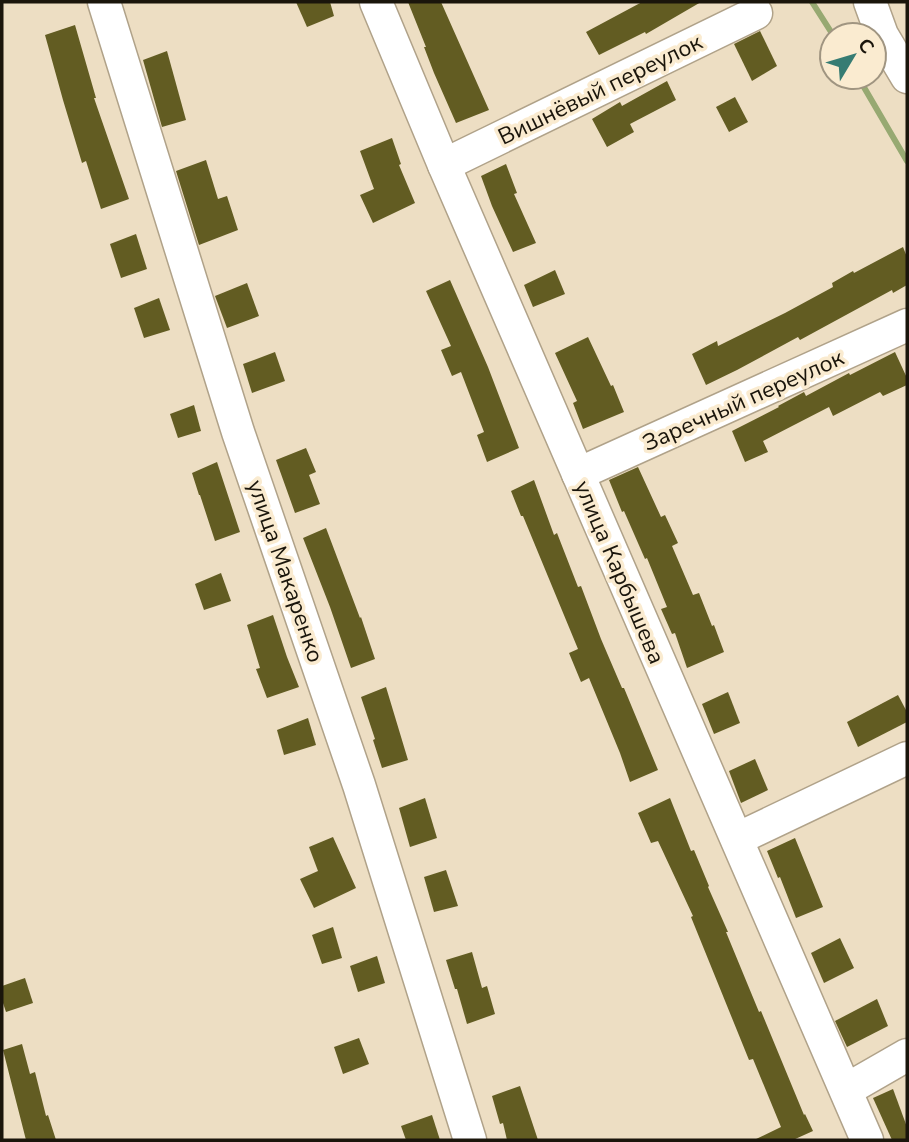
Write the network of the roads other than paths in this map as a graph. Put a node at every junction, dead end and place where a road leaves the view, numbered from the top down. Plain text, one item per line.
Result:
1 (104, 2) edge
2 (376, 2) edge
3 (870, 2) edge
4 (756, 13) dead end
5 (907, 78) edge
6 (444, 166) junction
7 (907, 326) edge
8 (578, 474) junction
9 (907, 758) edge
10 (737, 839) junction
11 (907, 1055) edge
12 (846, 1090) junction
13 (470, 1140) edge
14 (867, 1140) edge

1 - 13 street, улица Макаренко
2 - 6 street, улица Карбышева
3 - 5 street
4 - 6 street, Вишнёвый переулок
6 - 8 street, улица Карбышева
7 - 8 street, Заречный переулок
8 - 10 street, улица Карбышева
9 - 10 street
10 - 12 street, улица Карбышева
11 - 12 street
12 - 14 street, улица Карбышева

